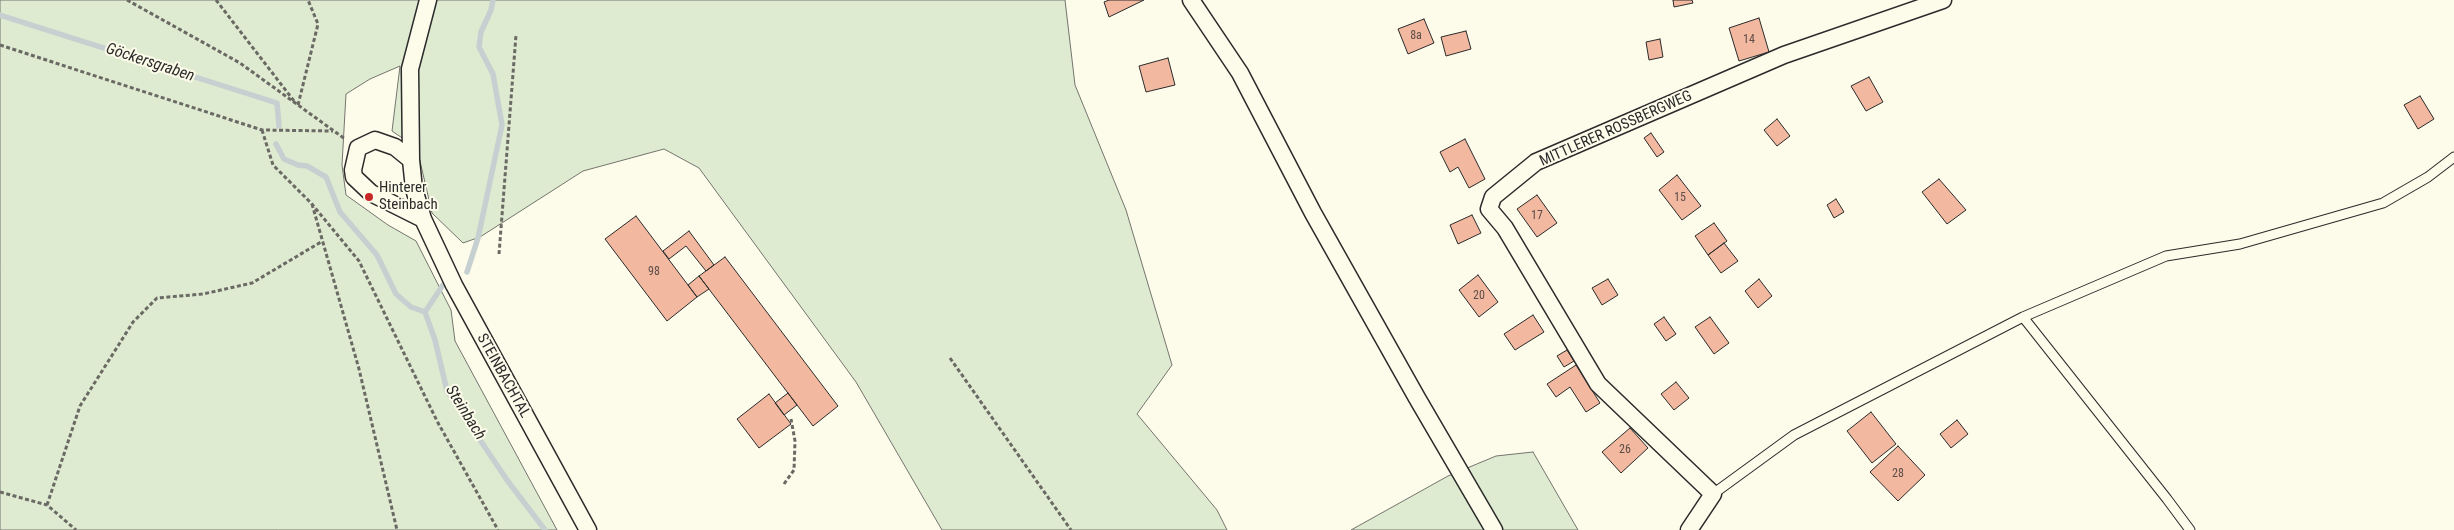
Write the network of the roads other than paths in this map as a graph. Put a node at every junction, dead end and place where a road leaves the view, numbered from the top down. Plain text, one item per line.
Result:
1 (428, 0) edge
2 (1191, 0) edge
3 (1944, 0) edge
4 (2454, 157) edge
5 (411, 160) junction
6 (423, 219) junction
7 (2023, 317) junction
8 (1713, 494) junction
9 (588, 530) edge
10 (1494, 530) edge
11 (1690, 530) edge
12 (2190, 530) edge

1 - 5 street, STEINBACHTAL
2 - 10 street
3 - 8 street, MITTLERER ROSSBERGWEG
4 - 7 lane
5 - 6 street, STEINBACHTAL
5 - 6 street
6 - 9 street, STEINBACHTAL
7 - 8 lane
7 - 12 lane
8 - 11 street

